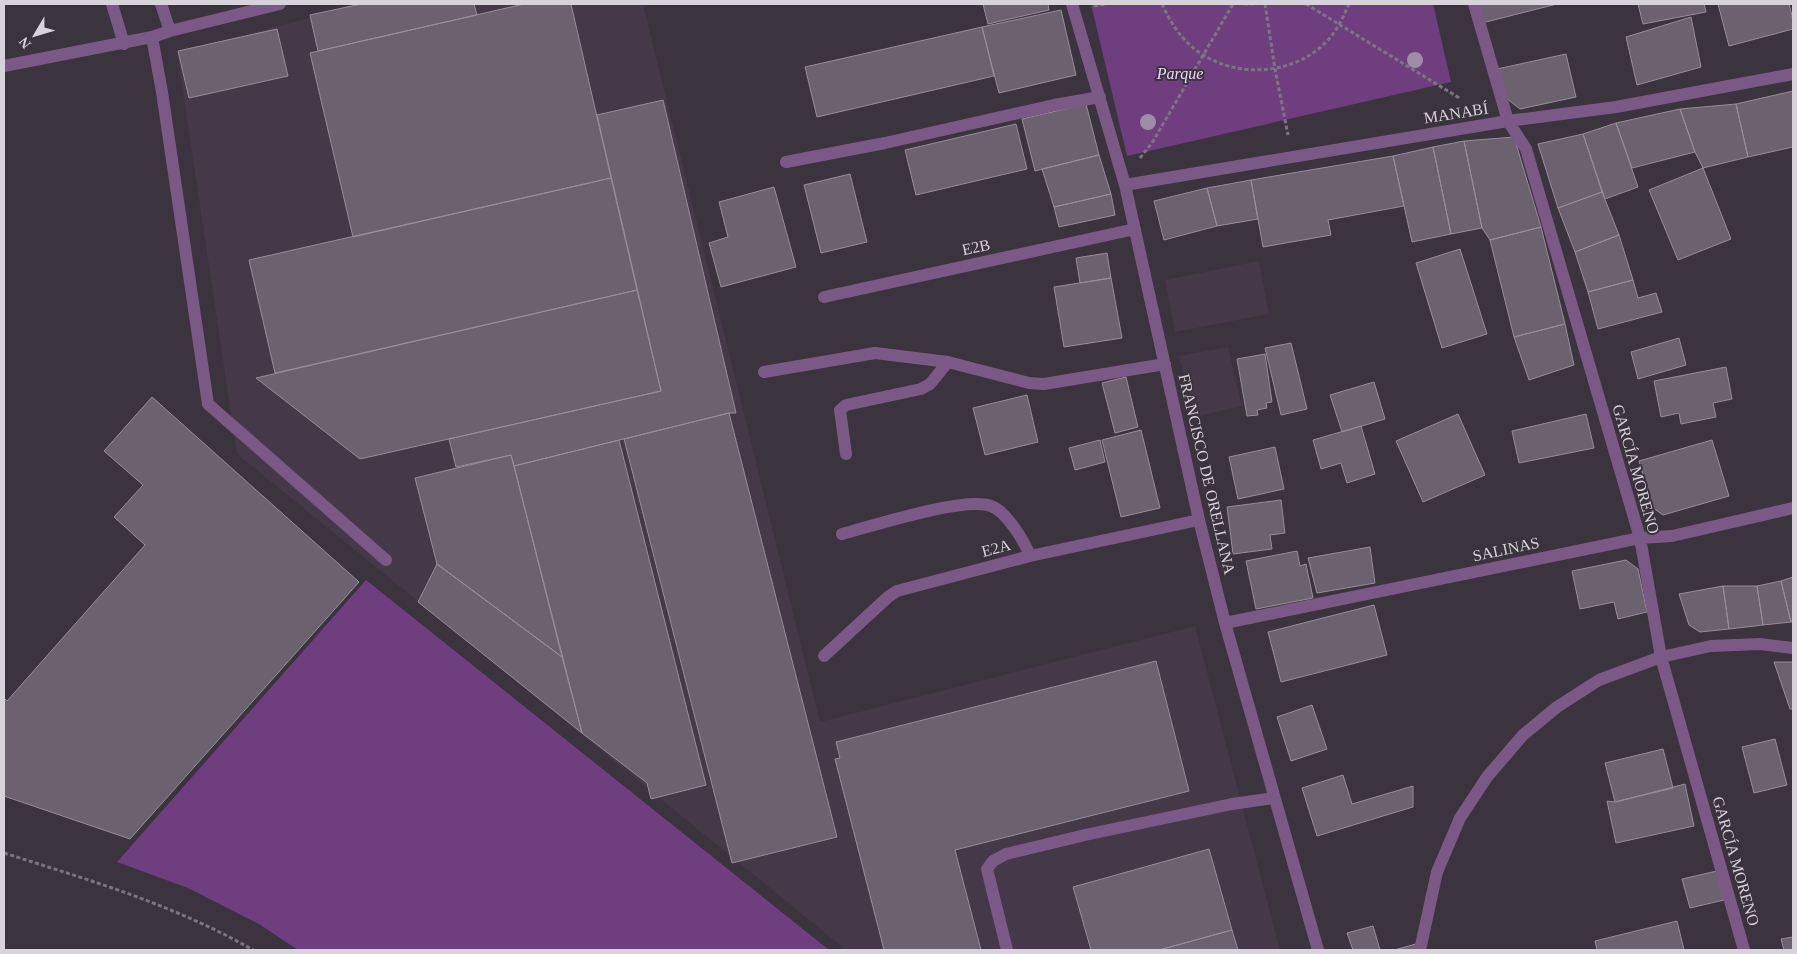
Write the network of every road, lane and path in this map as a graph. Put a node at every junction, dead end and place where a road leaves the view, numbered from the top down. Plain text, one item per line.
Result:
1 (112, 4) edge
2 (161, 4) edge
3 (280, 4) edge
4 (1072, 4) edge
5 (1107, 4) edge
6 (1162, 4) edge
7 (1233, 4) edge
8 (1244, 4) edge
9 (1254, 4) edge
10 (1265, 4) edge
11 (1306, 4) edge
12 (1349, 4) edge
13 (1474, 4) edge
14 (1094, 6) dead end
15 (1340, 25) junction
16 (170, 31) junction
17 (152, 38) junction
18 (124, 44) junction
19 (1204, 56) junction
20 (4, 66) edge
21 (1275, 69) junction
22 (1793, 74) edge
23 (1100, 98) junction
24 (1461, 99) dead end
25 (1508, 121) junction
26 (1288, 135) dead end
27 (1138, 161) dead end
28 (786, 162) dead end
29 (1124, 185) junction
30 (1135, 229) junction
31 (824, 297) dead end
32 (948, 362) junction
33 (1165, 364) junction
34 (764, 372) dead end
35 (846, 454) dead end
36 (1793, 508) edge
37 (1199, 520) junction
38 (842, 534) dead end
39 (1640, 538) junction
40 (1030, 556) junction
41 (386, 560) dead end
42 (1224, 623) junction
43 (1793, 648) edge
44 (824, 656) dead end
45 (1661, 657) junction
46 (1274, 798) junction
47 (4, 853) edge
48 (254, 950) edge
49 (1007, 950) edge
50 (1318, 950) edge
51 (1420, 950) edge
52 (1744, 950) edge

1 - 18 street
2 - 16 street
3 - 16 street
4 - 23 street, FRANCISCO DE ORELLANA
5 - 14 path
6 - 19 path
7 - 19 path
8 - 9 path
10 - 21 path
11 - 15 path
12 - 15 path
13 - 25 street, GARCÍA MORENO
15 - 21 path
15 - 24 path
16 - 17 street
17 - 18 street
17 - 41 street
18 - 20 street
19 - 21 path
19 - 27 path
21 - 26 path
22 - 25 street, MANABÍ
23 - 28 street
23 - 29 street, FRANCISCO DE ORELLANA
25 - 29 street, MANABÍ
25 - 39 street, GARCÍA MORENO
29 - 30 street, FRANCISCO DE ORELLANA
30 - 31 street, E2B
30 - 33 street, FRANCISCO DE ORELLANA
32 - 33 street
32 - 34 street
32 - 35 street
33 - 37 street, FRANCISCO DE ORELLANA
36 - 39 street, SALINAS
37 - 40 street, E2A
37 - 42 street, FRANCISCO DE ORELLANA
38 - 40 street
39 - 42 street, SALINAS
39 - 45 street, GARCÍA MORENO
40 - 44 street, E2A
42 - 46 street, FRANCISCO DE ORELLANA
43 - 45 street
45 - 51 street
45 - 52 street, GARCÍA MORENO
46 - 49 street
46 - 50 street, FRANCISCO DE ORELLANA
47 - 48 path

